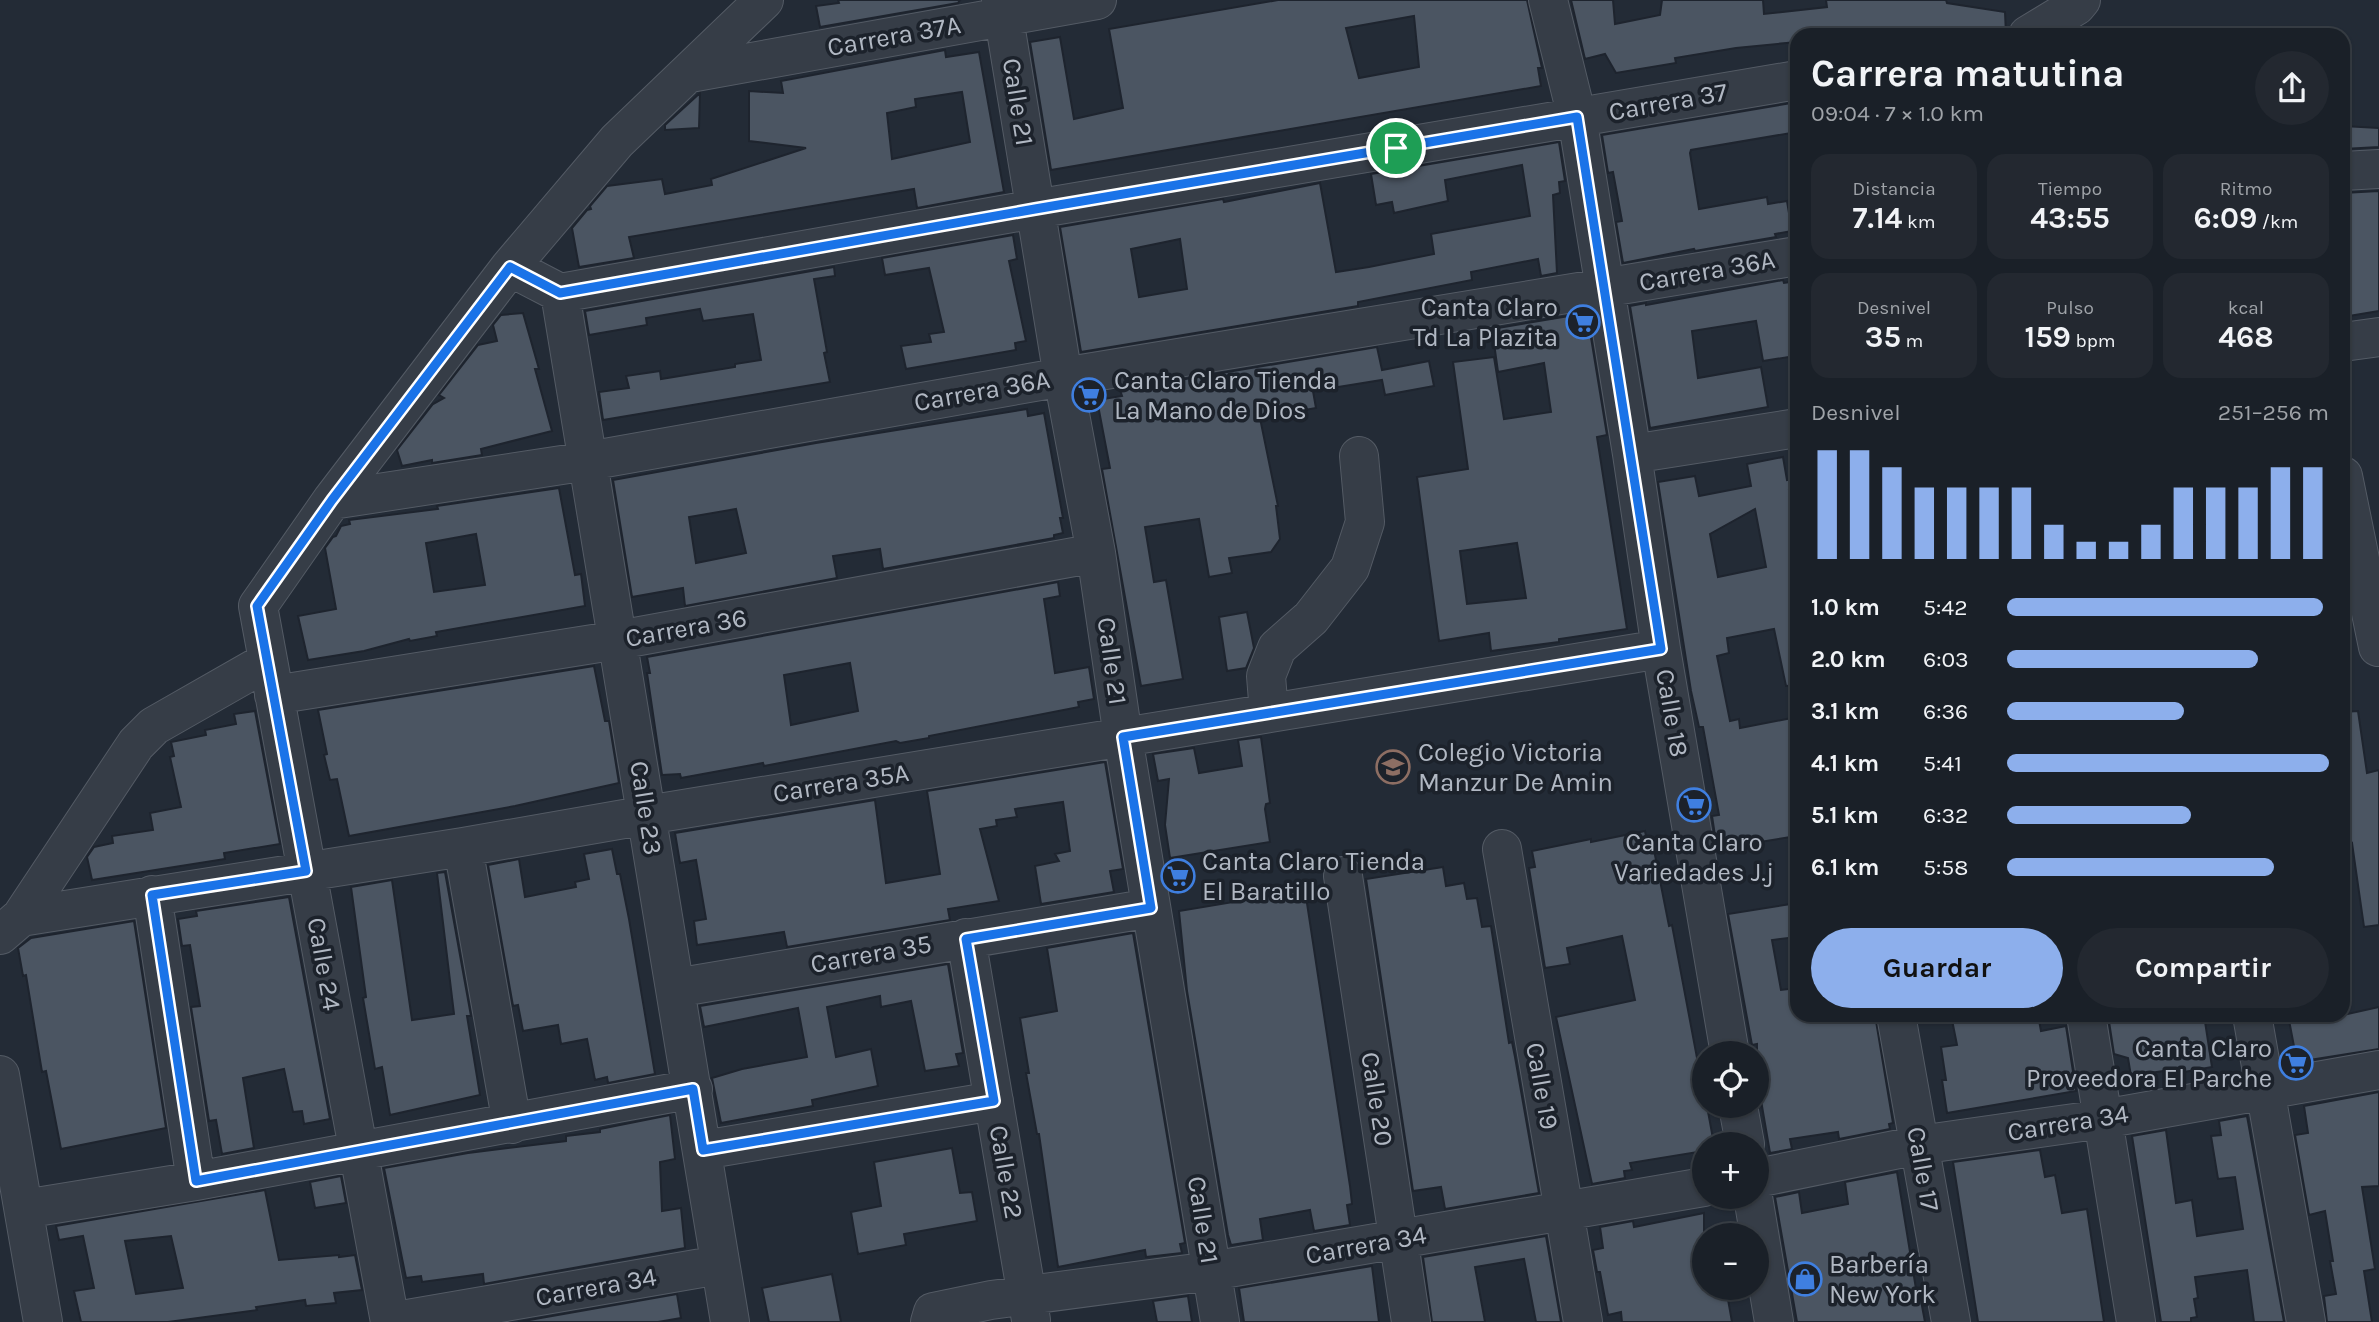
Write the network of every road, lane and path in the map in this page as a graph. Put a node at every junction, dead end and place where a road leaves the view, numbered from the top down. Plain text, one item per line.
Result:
1 (764, 0) edge
2 (1097, 0) edge
3 (1548, 0) edge
4 (2081, 0) edge
5 (1002, 8) edge
6 (2040, 28) edge
7 (690, 73) junction
8 (1790, 81) edge
9 (1577, 117) junction
10 (2379, 169) edge
11 (2350, 171) edge
12 (1035, 209) junction
13 (1790, 257) edge
14 (510, 267) junction
15 (1605, 289) junction
16 (560, 293) junction
17 (2379, 337) edge
18 (2350, 341) edge
19 (1063, 377) junction
20 (1790, 437) edge
21 (1632, 454) junction
22 (1359, 456) dead end
23 (588, 461) junction
24 (332, 500) junction
25 (2350, 510) edge
26 (1096, 553) junction
27 (618, 640) junction
28 (2378, 647) edge
29 (1661, 649) junction
30 (271, 678) junction
31 (1269, 713) junction
32 (1123, 737) junction
33 (647, 815) junction
34 (463, 847) junction
35 (1502, 849) dead end
36 (306, 871) junction
37 (1343, 876) dead end
38 (152, 895) junction
39 (1151, 908) junction
40 (10, 926) edge
41 (966, 939) junction
42 (675, 988) junction
43 (1897, 1022) edge
44 (2087, 1022) edge
45 (2253, 1022) edge
46 (1728, 1041) edge
47 (2379, 1070) edge
48 (0, 1075) edge
49 (693, 1089) junction
50 (2264, 1091) junction
51 (994, 1101) junction
52 (2103, 1119) junction
53 (512, 1124) junction
54 (1919, 1145) junction
55 (703, 1150) junction
56 (358, 1151) junction
57 (1769, 1176) edge
58 (196, 1181) junction
59 (1692, 1189) edge
60 (24, 1209) junction
61 (1755, 1209) edge
62 (1564, 1211) junction
63 (1398, 1239) junction
64 (719, 1265) junction
65 (1211, 1271) junction
66 (1029, 1309) edge
67 (43, 1322) edge
68 (390, 1322) edge
69 (730, 1322) edge
70 (930, 1322) edge
71 (1220, 1322) edge
72 (1411, 1322) edge
73 (1583, 1322) edge
74 (1774, 1322) edge
75 (1951, 1322) edge
76 (2136, 1322) edge
77 (2306, 1322) edge

1 - 7 street
2 - 5 street, Carrera 37A
3 - 9 street, Calle 18
4 - 6 street
5 - 7 street, Carrera 37A
5 - 12 street, Calle 21
7 - 14 street
8 - 9 street, Carrera 37
9 - 12 street, Carrera 37
9 - 15 street, Calle 18
10 - 11 street
12 - 16 street, Carrera 37
12 - 19 street, Calle 21
13 - 15 street, Carrera 36A
14 - 16 street
14 - 24 street
15 - 19 street, Carrera 36A
15 - 21 street, Calle 18
16 - 23 street, Calle 23
17 - 18 street
19 - 23 street, Carrera 36A
19 - 26 street, Calle 21
20 - 21 street
21 - 29 street, Calle 18
22 - 31 street
23 - 24 street, Carrera 36A
23 - 27 street, Calle 23
24 - 30 street, Calle 24
25 - 28 street
26 - 27 street, Carrera 36
26 - 32 street, Calle 21
27 - 30 street, Carrera 36
27 - 33 street, Calle 23
29 - 31 street, Carrera 35A
29 - 46 street, Calle 18
30 - 36 street, Calle 24
30 - 40 street
31 - 32 street, Carrera 35A
32 - 33 street, Carrera 35A
32 - 39 street, Calle 21
33 - 34 street, Carrera 35A
33 - 42 street, Calle 23
34 - 36 street, Carrera 35A
34 - 53 street
35 - 62 street, Calle 19
36 - 38 street, Carrera 35A
36 - 56 street, Calle 24
37 - 63 street, Calle 20
38 - 40 street, Carrera 35A
38 - 58 street
39 - 41 street, Carrera 35
39 - 65 street, Calle 21
41 - 42 street, Carrera 35
41 - 51 street, Calle 22
42 - 49 street, Calle 23
43 - 54 street, Calle 17
44 - 52 street
45 - 50 street
47 - 50 street, Carrera 34
48 - 60 street
49 - 53 street
49 - 55 street, Calle 23
50 - 52 street, Carrera 34
50 - 77 street
51 - 55 street
51 - 66 street, Calle 22
52 - 54 street, Carrera 34
52 - 76 street
53 - 56 street
54 - 57 street, Carrera 34
54 - 75 street, Calle 17
55 - 64 street, Calle 23
56 - 58 street
56 - 68 street, Calle 24
58 - 60 street
59 - 62 street, Carrera 34
60 - 67 street
61 - 74 street
62 - 63 street, Carrera 34
62 - 73 street, Calle 19
63 - 65 street, Carrera 34
63 - 72 street, Calle 20
64 - 68 street, Carrera 34
64 - 69 street, Calle 23
65 - 66 street, Carrera 34
65 - 71 street, Calle 21
66 - 70 street, Carrera 34

